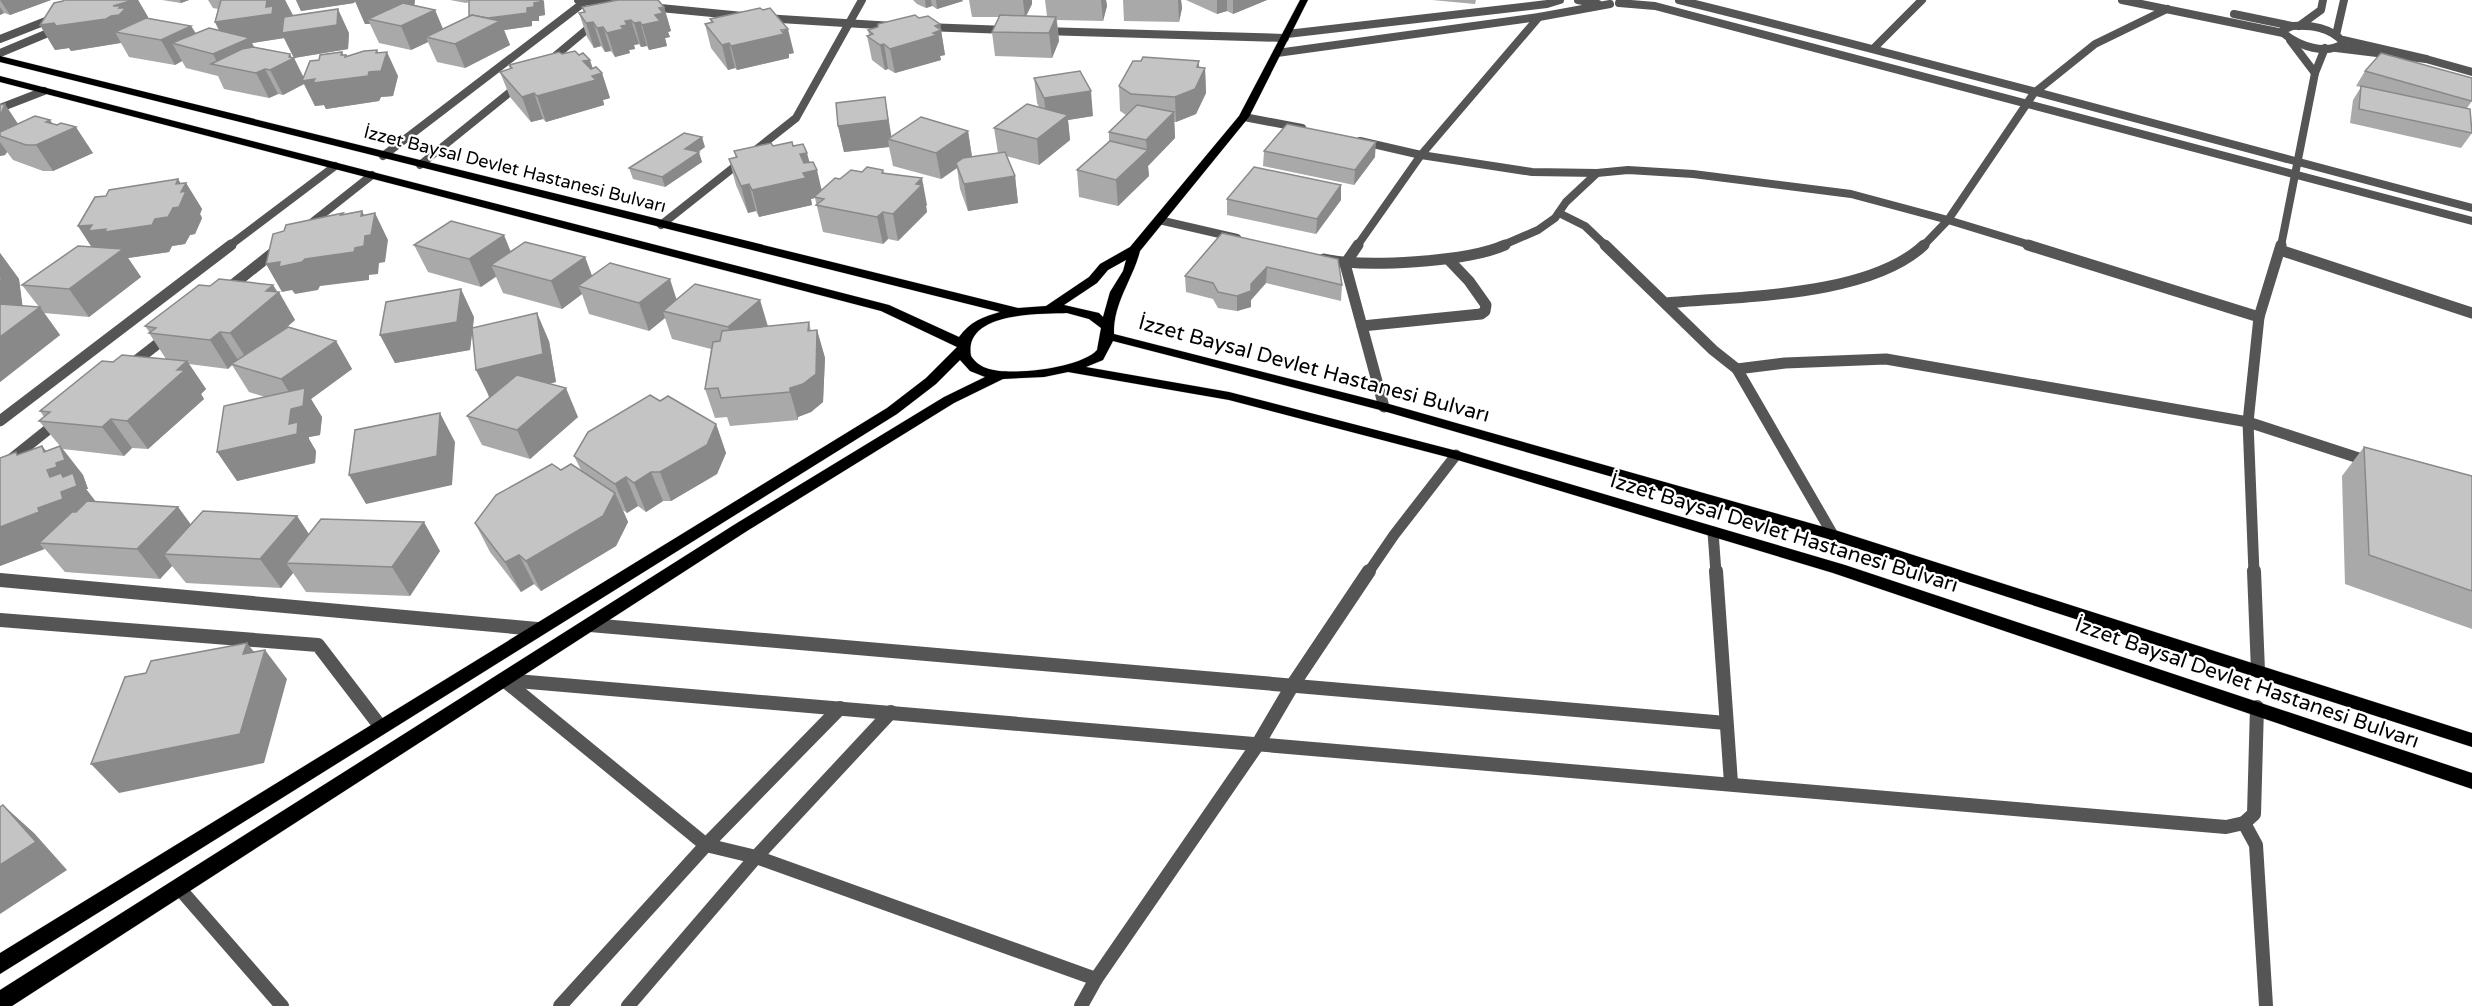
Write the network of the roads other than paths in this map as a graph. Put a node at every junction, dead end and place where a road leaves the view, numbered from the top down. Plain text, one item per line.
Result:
1 (647, 0) edge
2 (862, 0) edge
3 (1304, 0) edge
4 (1560, 0) edge
5 (1578, 0) edge
6 (1679, 0) edge
7 (1922, 0) edge
8 (2122, 0) edge
9 (2323, 0) edge
10 (2344, 0) edge
11 (583, 1) edge
12 (1618, 2) edge
13 (623, 3) edge
14 (2165, 5) edge
15 (641, 7) edge
16 (753, 10) edge
17 (764, 11) edge
18 (66, 13) edge
19 (1539, 17) junction
20 (896, 20) edge
21 (849, 22) junction
22 (1008, 23) edge
23 (69, 25) edge
24 (2295, 26) junction
25 (904, 27) edge
26 (1030, 27) edge
27 (1017, 30) edge
28 (1287, 34) junction
29 (2286, 36) junction
30 (2339, 38) junction
31 (0, 39) edge
32 (1874, 48) junction
33 (2325, 48) junction
34 (2336, 48) junction
35 (0, 53) edge
36 (1277, 53) junction
37 (0, 58) edge
38 (2426, 59) junction
39 (536, 71) edge
40 (2472, 72) edge
41 (2315, 73) junction
42 (0, 79) edge
43 (527, 79) edge
44 (39, 90) junction
45 (2034, 93) junction
46 (0, 101) edge
47 (2028, 105) junction
48 (0, 108) edge
49 (1244, 117) junction
50 (1310, 129) edge
51 (1355, 140) edge
52 (1421, 155) junction
53 (383, 156) junction
54 (2298, 162) junction
55 (420, 165) junction
56 (335, 166) junction
57 (1597, 173) junction
58 (2296, 174) junction
59 (372, 175) junction
60 (2472, 208) edge
61 (1559, 213) junction
62 (1159, 220) junction
63 (1948, 220) junction
64 (2472, 221) edge
65 (661, 225) junction
66 (296, 234) edge
67 (287, 242) edge
68 (1252, 242) edge
69 (1134, 250) junction
70 (2280, 250) junction
71 (1310, 255) edge
72 (1448, 259) junction
73 (1345, 264) junction
74 (213, 300) edge
75 (1667, 303) junction
76 (1046, 311) junction
77 (1021, 313) junction
78 (2472, 313) edge
79 (2259, 317) junction
80 (1362, 326) junction
81 (176, 329) edge
82 (1107, 331) junction
83 (964, 347) junction
84 (1072, 369) junction
85 (1737, 369) junction
86 (120, 373) edge
87 (1000, 375) junction
88 (1384, 407) junction
89 (65, 417) edge
90 (0, 421) edge
91 (2248, 422) junction
92 (1456, 454) junction
93 (2382, 466) edge
94 (0, 468) edge
95 (1713, 532) junction
96 (1833, 535) junction
97 (0, 580) edge
98 (0, 620) edge
99 (590, 625) junction
100 (537, 629) junction
101 (2258, 671) junction
102 (504, 680) junction
103 (1292, 686) junction
104 (840, 708) junction
105 (2257, 708) junction
106 (891, 712) junction
107 (1726, 723) junction
108 (380, 726) junction
109 (2472, 740) edge
110 (1258, 744) junction
111 (2472, 781) edge
112 (1731, 783) junction
113 (2244, 823) junction
114 (706, 845) junction
115 (756, 857) junction
116 (179, 888) junction
117 (0, 964) edge
118 (1096, 979) junction
119 (0, 1002) edge
120 (282, 1006) edge
121 (560, 1006) edge
122 (628, 1006) edge
123 (1081, 1006) edge
124 (2266, 1006) edge

1 - 16 street
2 - 21 street
3 - 28 main road
4 - 28 street
5 - 12 street
6 - 32 street
7 - 32 street
8 - 14 street
9 - 24 street
10 - 30 street
11 - 13 street
11 - 53 street
12 - 19 street
12 - 47 street
13 - 39 street
14 - 24 street
14 - 29 street
14 - 45 street
15 - 21 street
17 - 21 street
18 - 31 street
19 - 36 street
19 - 52 street
20 - 21 street
21 - 25 street
21 - 65 street
22 - 27 street
23 - 35 street
24 - 29 street
24 - 30 street
26 - 28 street
28 - 36 main road
29 - 33 street
29 - 41 street
30 - 34 street
30 - 38 street
32 - 45 street
33 - 34 street
33 - 41 street
34 - 38 street
36 - 49 main road
37 - 53 main road, İzzet Baysal Devlet Hastanesi Bulvarı
38 - 40 street
41 - 54 street
42 - 44 main road, İzzet Baysal Devlet Hastanesi Bulvarı
43 - 55 street
44 - 46 street
44 - 48 street
44 - 56 main road, İzzet Baysal Devlet Hastanesi Bulvarı
45 - 47 street
45 - 54 street
47 - 58 street
47 - 63 street
49 - 50 street
49 - 62 main road
51 - 52 street
52 - 57 street
52 - 73 street
53 - 55 main road, İzzet Baysal Devlet Hastanesi Bulvarı
54 - 58 street
54 - 60 street
55 - 65 main road, İzzet Baysal Devlet Hastanesi Bulvarı
56 - 59 main road, İzzet Baysal Devlet Hastanesi Bulvarı
56 - 90 street
57 - 61 street
57 - 63 street
58 - 64 street
58 - 70 street
59 - 66 street
59 - 83 main road, İzzet Baysal Devlet Hastanesi Bulvarı
61 - 72 street
61 - 75 street
62 - 68 street
62 - 69 main road
63 - 75 street
63 - 79 street
65 - 77 main road, İzzet Baysal Devlet Hastanesi Bulvarı
67 - 74 street
69 - 76 main road
69 - 82 main road
70 - 78 street
70 - 79 street
71 - 73 street
72 - 73 street
72 - 80 street
73 - 80 street
75 - 85 street
76 - 77 main road, İzzet Baysal Devlet Hastanesi Bulvarı
76 - 82 main road, İzzet Baysal Devlet Hastanesi Bulvarı
77 - 83 main road, İzzet Baysal Devlet Hastanesi Bulvarı
79 - 91 street
80 - 88 street
81 - 86 street
82 - 84 main road, İzzet Baysal Devlet Hastanesi Bulvarı
82 - 88 main road, İzzet Baysal Devlet Hastanesi Bulvarı
83 - 87 main road, İzzet Baysal Devlet Hastanesi Bulvarı
83 - 100 main road
84 - 87 main road, İzzet Baysal Devlet Hastanesi Bulvarı
84 - 92 main road, İzzet Baysal Devlet Hastanesi Bulvarı
85 - 91 street
85 - 96 street
87 - 99 main road
88 - 96 main road, İzzet Baysal Devlet Hastanesi Bulvarı
89 - 94 street
91 - 93 street
91 - 101 street
92 - 95 main road, İzzet Baysal Devlet Hastanesi Bulvarı
92 - 103 street
95 - 105 main road, İzzet Baysal Devlet Hastanesi Bulvarı
95 - 107 street
96 - 101 main road, İzzet Baysal Devlet Hastanesi Bulvarı
97 - 100 street
98 - 108 street
99 - 102 main road
99 - 103 street
100 - 108 main road
101 - 109 main road, İzzet Baysal Devlet Hastanesi Bulvarı
102 - 104 street
102 - 114 street
102 - 116 main road
103 - 107 street
103 - 110 street
104 - 106 street
104 - 114 street
105 - 111 main road, İzzet Baysal Devlet Hastanesi Bulvarı
105 - 113 street
106 - 110 street
106 - 115 street
107 - 112 street
108 - 117 main road
110 - 112 street
110 - 118 street
112 - 113 street
113 - 124 street
114 - 115 street
114 - 121 street
115 - 118 street
115 - 122 street
116 - 119 main road
116 - 120 street
118 - 123 street

